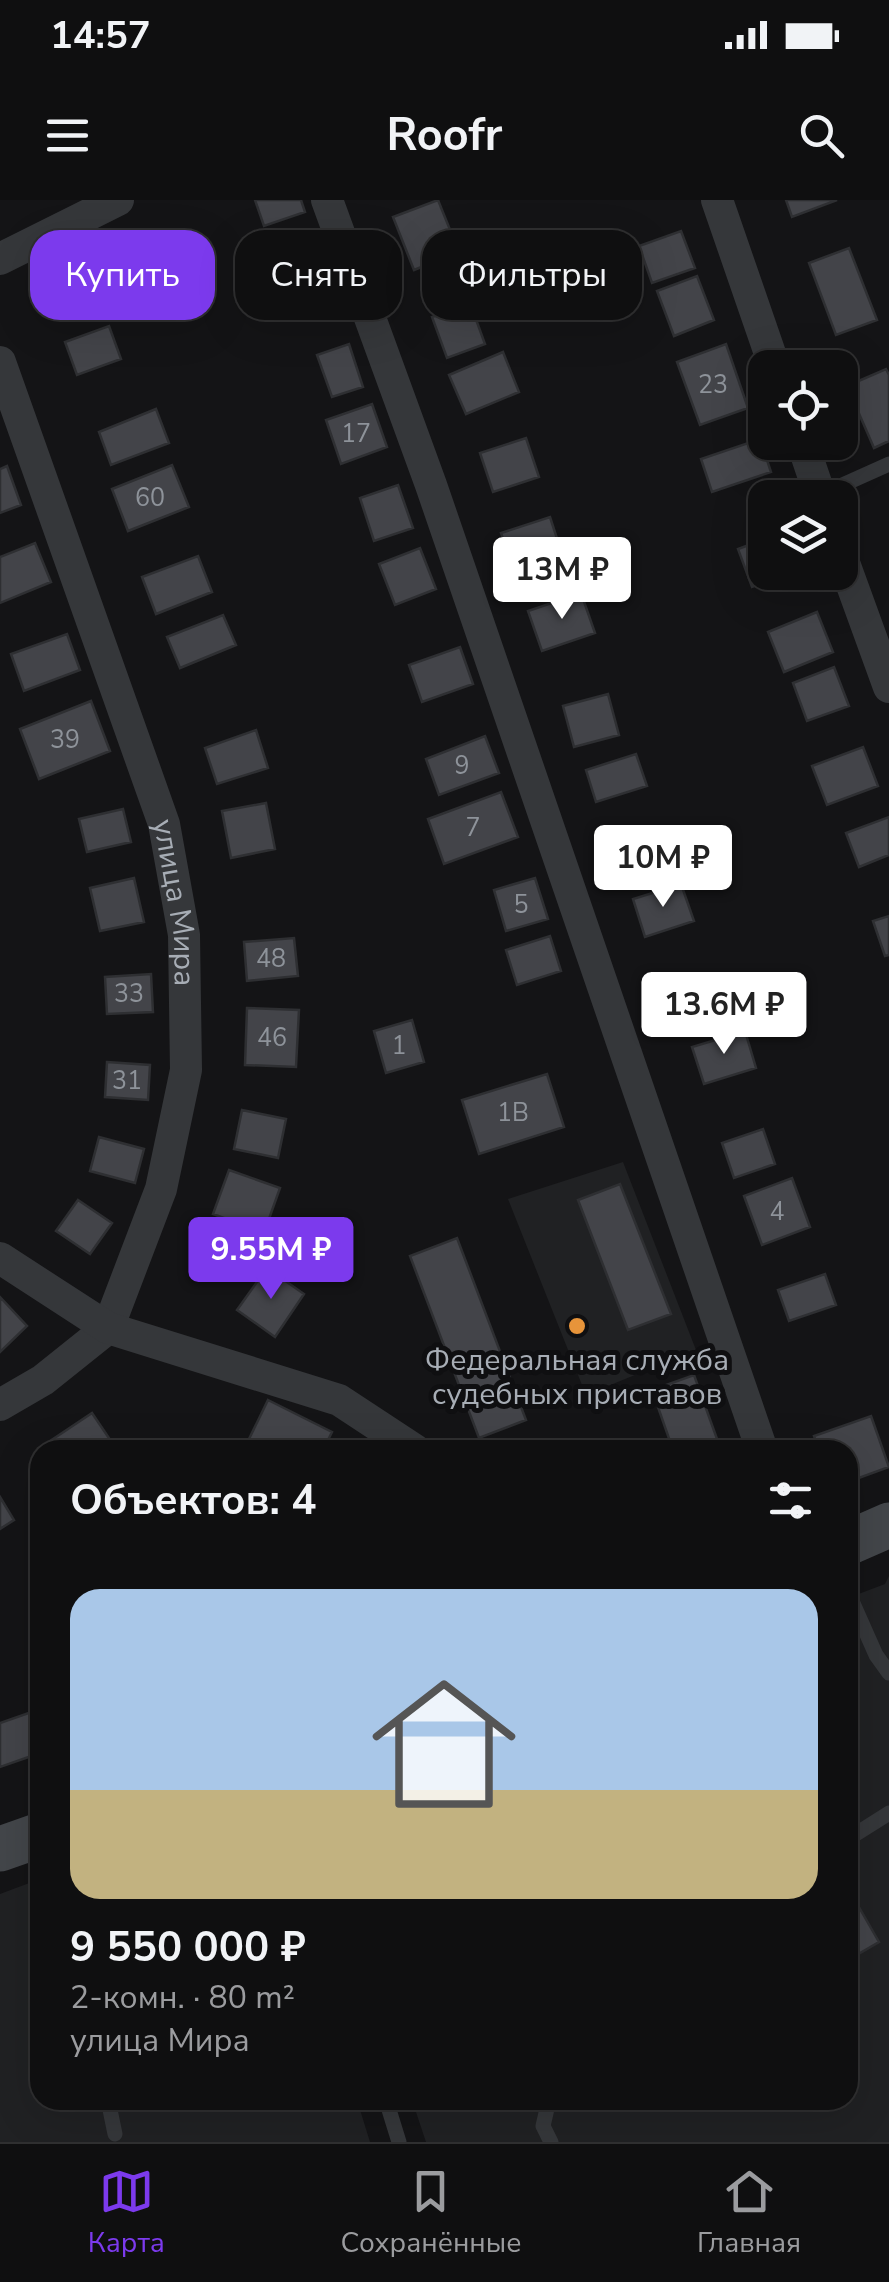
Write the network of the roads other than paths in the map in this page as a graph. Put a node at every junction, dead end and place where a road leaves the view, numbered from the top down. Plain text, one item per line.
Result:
1 (118, 200) edge
2 (327, 200) edge
3 (717, 200) edge
4 (0, 258) edge
5 (769, 350) edge
6 (0, 362) edge
7 (889, 464) edge
8 (854, 480) edge
9 (854, 590) edge
10 (889, 687) edge
11 (0, 1258) edge
12 (108, 1328) junction
13 (0, 1405) edge
14 (400, 1440) edge
15 (759, 1440) edge
16 (889, 1525) edge
17 (858, 1539) edge
18 (858, 1614) edge
19 (889, 1673) edge
20 (889, 1813) edge
21 (858, 1833) edge
22 (30, 1838) edge
23 (0, 1849) edge
24 (110, 2110) edge
25 (389, 2110) edge
26 (547, 2110) edge
27 (115, 2134) dead end
28 (399, 2142) edge
29 (552, 2142) edge

1 - 4 street
2 - 15 street
3 - 5 street
6 - 12 street, улица Мира
7 - 8 lane
9 - 10 street
11 - 12 street
12 - 13 street
12 - 14 street
16 - 17 street
18 - 19 lane
20 - 21 lane
22 - 23 street
24 - 27 lane
25 - 28 lane
26 - 29 lane

